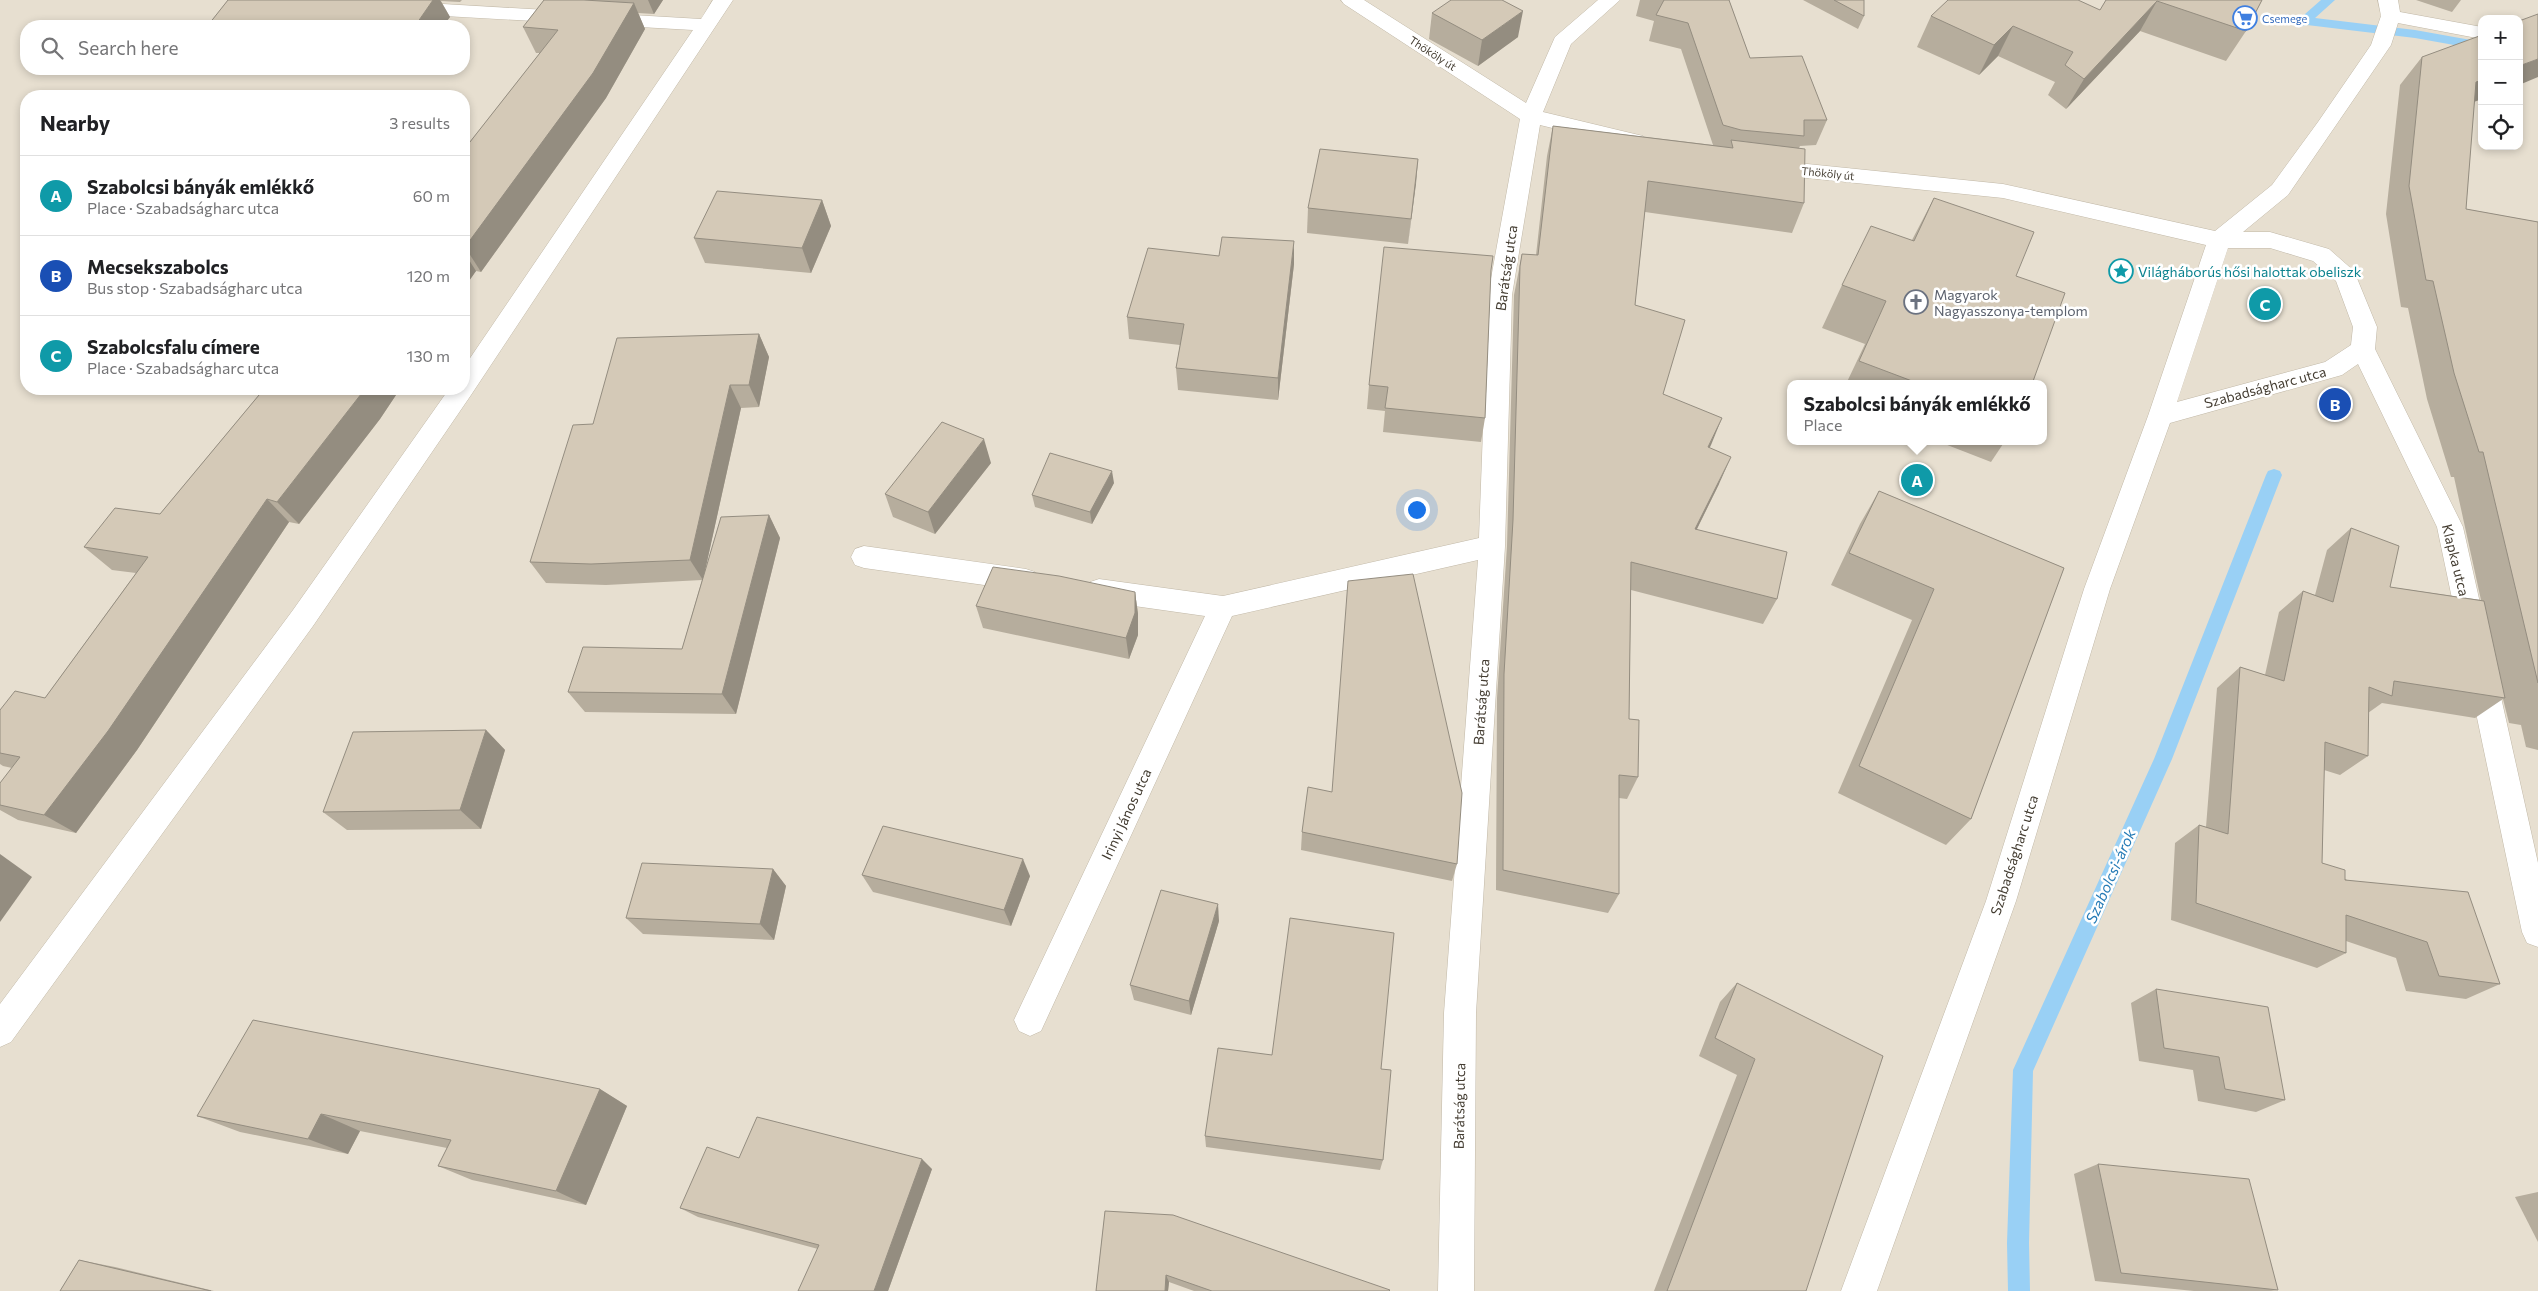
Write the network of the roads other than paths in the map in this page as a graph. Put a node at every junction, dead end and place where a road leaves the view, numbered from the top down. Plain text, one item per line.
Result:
1 (723, 0) edge
2 (1351, 0) edge
3 (1606, 1) edge
4 (389, 7) edge
5 (2389, 8) edge
6 (706, 25) junction
7 (2478, 32) edge
8 (1531, 116) junction
9 (1656, 145) edge
10 (1752, 166) edge
11 (2219, 240) junction
12 (2363, 350) junction
13 (470, 377) edge
14 (458, 395) edge
15 (2160, 416) junction
16 (1492, 546) junction
17 (864, 557) dead end
18 (1048, 583) edge
19 (1078, 587) edge
20 (1223, 607) junction
21 (2538, 932) edge
22 (1030, 1020) dead end
23 (0, 1031) edge
24 (1456, 1291) edge
25 (1859, 1291) edge

1 - 6 street
2 - 8 street, Thököly út
3 - 8 street, Barátság utca
4 - 6 street
5 - 7 street
5 - 11 street
6 - 13 street
8 - 9 street, Thököly út
8 - 16 street, Barátság utca
10 - 11 street, Thököly út
11 - 12 street
11 - 15 street, Szabadságharc utca
12 - 15 street, Szabadságharc utca
12 - 21 street, Klapka utca
14 - 23 street
15 - 25 street, Szabadságharc utca
16 - 20 street
16 - 24 street, Barátság utca
17 - 18 street
19 - 20 street
20 - 22 street, Irinyi János utca

